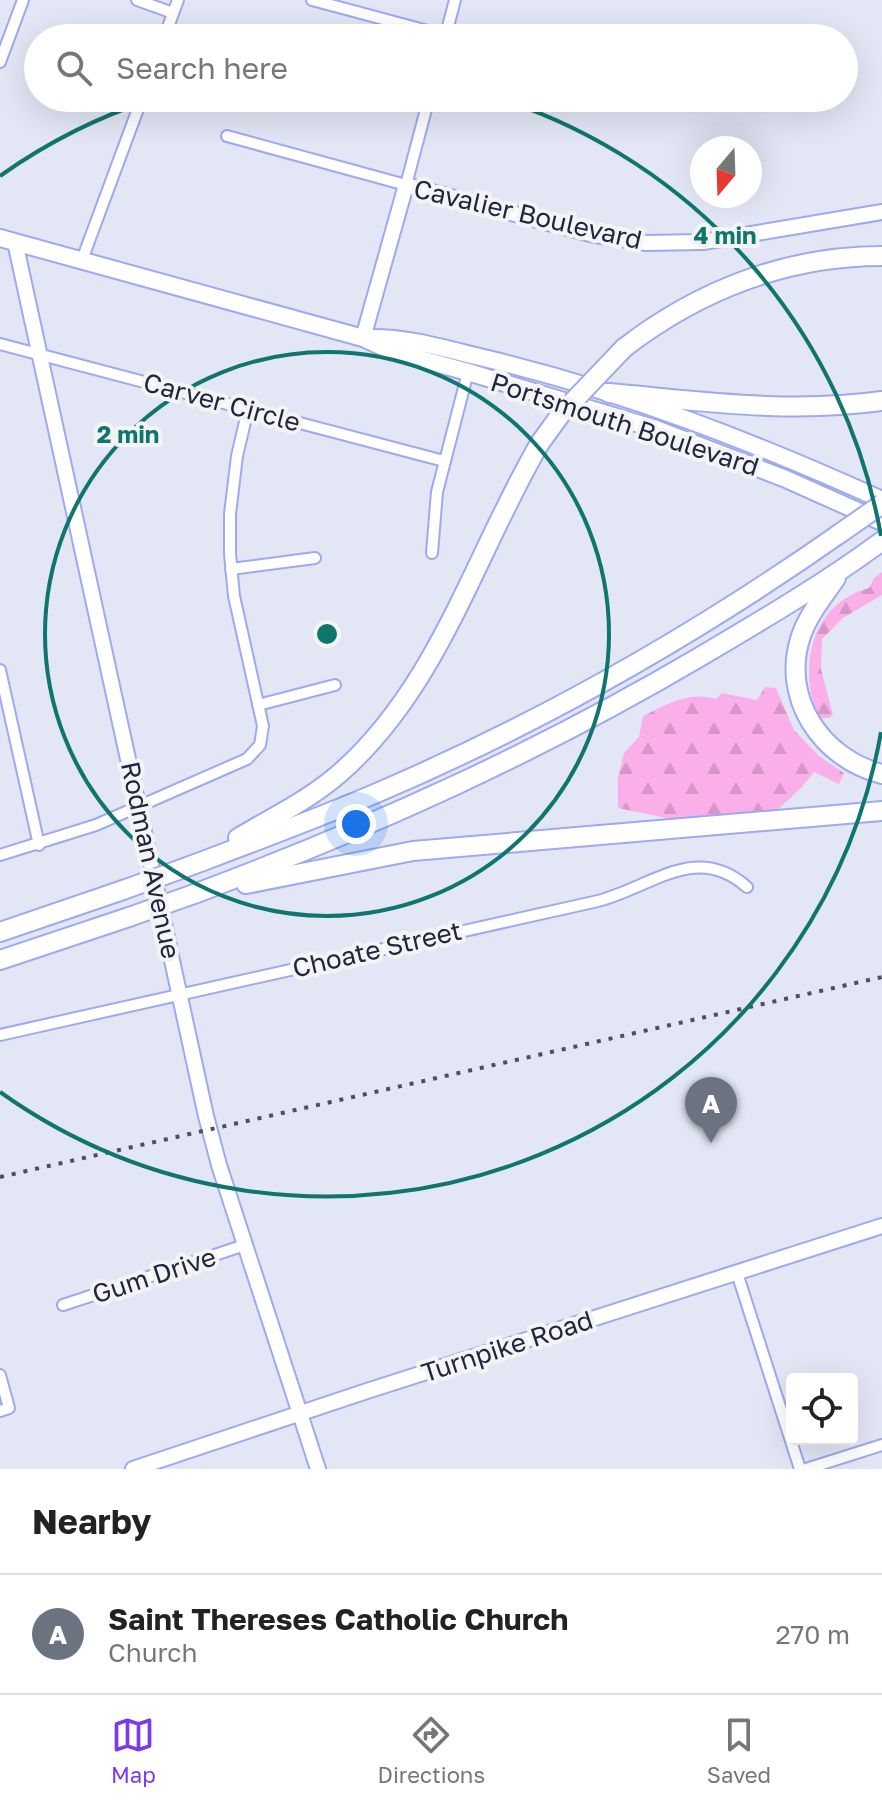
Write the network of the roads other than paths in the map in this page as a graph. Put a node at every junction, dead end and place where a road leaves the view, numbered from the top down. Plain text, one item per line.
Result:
1 (23, 0) edge
2 (137, 0) edge
3 (178, 0) edge
4 (312, 0) edge
5 (455, 0) edge
6 (173, 13) junction
7 (169, 24) edge
8 (400, 24) edge
9 (450, 24) edge
10 (0, 62) edge
11 (137, 112) edge
12 (425, 112) edge
13 (227, 136) dead end
14 (406, 185) junction
15 (882, 212) edge
16 (8, 240) edge
17 (882, 256) edge
18 (82, 260) junction
19 (363, 338) junction
20 (0, 344) edge
21 (40, 354) junction
22 (468, 372) junction
23 (609, 393) junction
24 (882, 401) edge
25 (248, 409) junction
26 (444, 461) junction
27 (882, 502) edge
28 (882, 522) edge
29 (882, 541) edge
30 (432, 553) dead end
31 (315, 558) dead end
32 (231, 569) junction
33 (841, 571) junction
34 (0, 670) edge
35 (335, 685) dead end
36 (258, 705) junction
37 (882, 774) edge
38 (139, 807) junction
39 (882, 811) edge
40 (39, 845) junction
41 (0, 855) edge
42 (187, 867) junction
43 (747, 887) dead end
44 (194, 894) junction
45 (0, 932) edge
46 (0, 960) edge
47 (180, 994) junction
48 (0, 1035) edge
49 (882, 1226) edge
50 (245, 1245) junction
51 (737, 1273) junction
52 (63, 1305) dead end
53 (0, 1375) edge
54 (0, 1411) edge
55 (300, 1414) junction
56 (882, 1445) edge
57 (133, 1469) edge
58 (318, 1469) edge
59 (803, 1469) edge

1 - 10 street
2 - 6 street
3 - 6 street
4 - 8 street
5 - 9 street
6 - 7 street
11 - 18 street
12 - 14 street
13 - 14 street, Cavalier Boulevard
14 - 15 street, Cavalier Boulevard
14 - 19 street
16 - 18 main road, Portsmouth Boulevard
16 - 21 street, Rodman Avenue
17 - 42 highway, bridge
18 - 19 main road, Portsmouth Boulevard
19 - 22 main road, Portsmouth Boulevard
19 - 23 main road, Portsmouth Boulevard
20 - 21 street, Carver Circle
21 - 25 street, Carver Circle
21 - 38 street, Rodman Avenue
22 - 26 street
22 - 28 main road, Portsmouth Boulevard
23 - 24 highway
23 - 27 main road, Portsmouth Boulevard
25 - 26 street, Carver Circle
25 - 32 street
26 - 30 street
27 - 42 highway, bridge
29 - 33 highway
31 - 32 street
32 - 36 street
33 - 37 highway
33 - 44 highway
34 - 40 street
35 - 36 street
36 - 38 street
38 - 40 street
38 - 47 street, Rodman Avenue
39 - 44 highway
40 - 41 street
42 - 45 highway, bridge
43 - 47 street, Choate Street
44 - 46 highway, bridge
47 - 48 street, Choate Street
47 - 50 street, Rodman Avenue
49 - 51 street, Turnpike Road
50 - 52 street, Gum Drive
50 - 55 street, Rodman Avenue
51 - 55 street, Turnpike Road
51 - 59 street
53 - 54 street
55 - 57 street, Turnpike Road
55 - 58 street, Rodman Avenue
56 - 59 street

